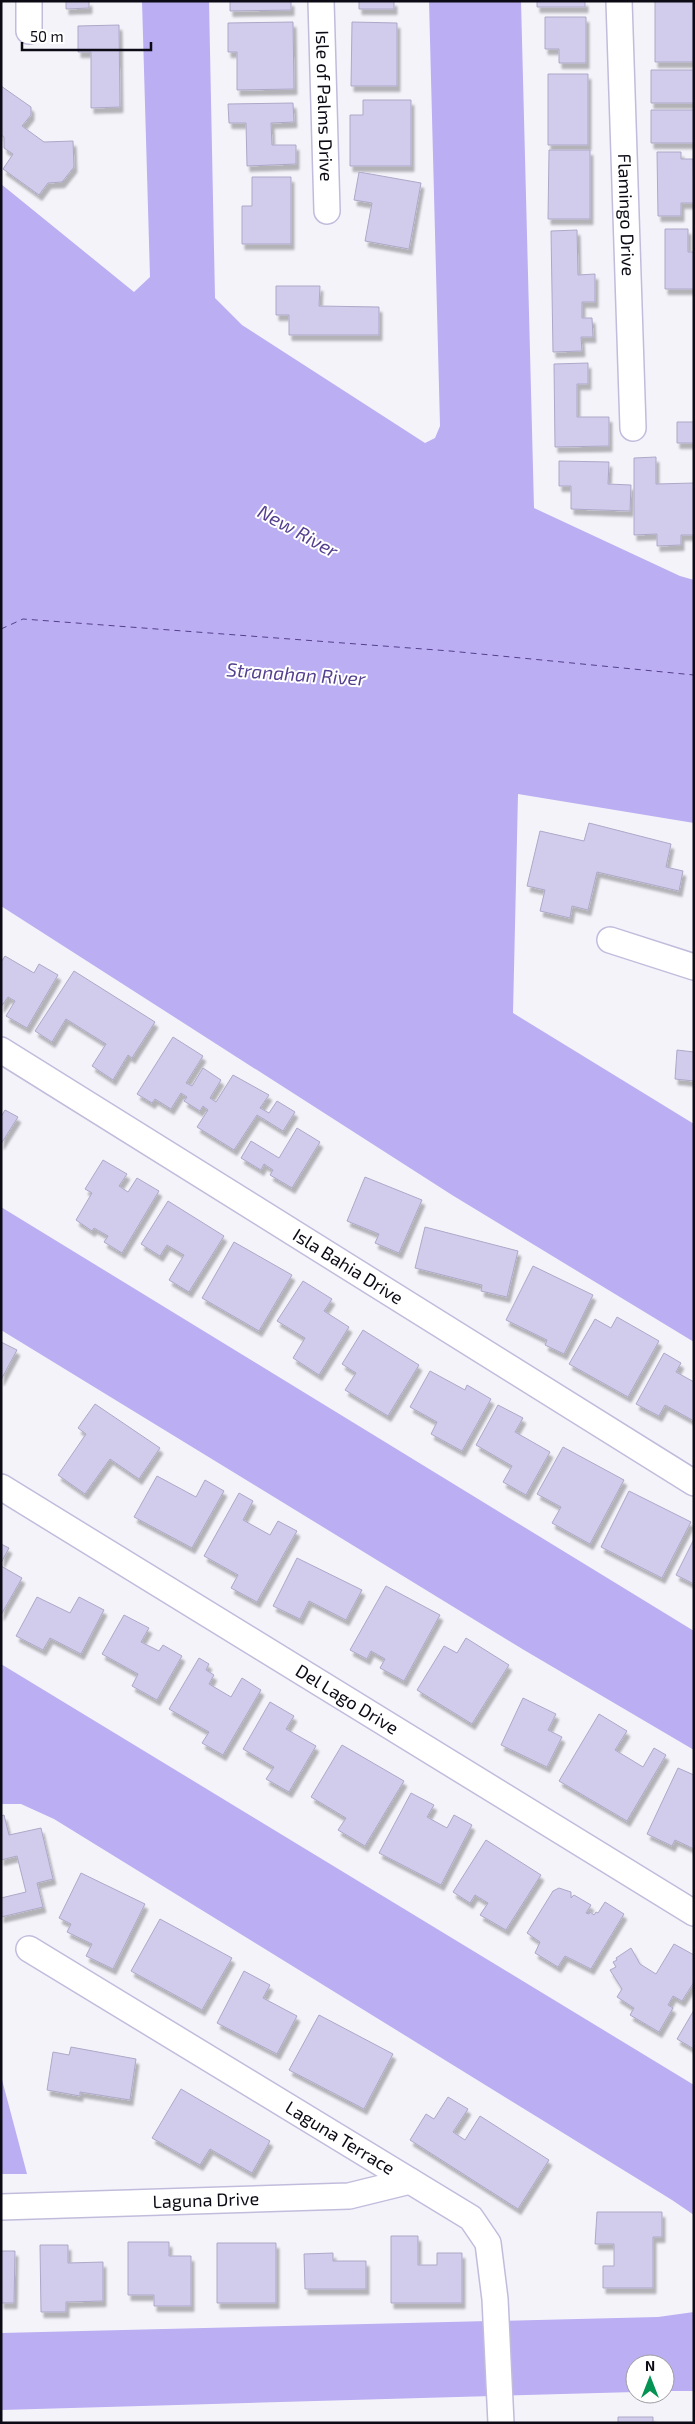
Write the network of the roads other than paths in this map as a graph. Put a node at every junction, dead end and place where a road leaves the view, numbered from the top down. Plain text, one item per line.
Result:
1 (29, 1) edge
2 (322, 1) edge
3 (619, 1) edge
4 (29, 31) dead end
5 (327, 212) dead end
6 (632, 428) dead end
7 (610, 940) dead end
8 (694, 967) edge
9 (1, 1050) edge
10 (694, 1483) edge
11 (1, 1487) edge
12 (694, 1913) edge
13 (29, 1949) dead end
14 (410, 2181) junction
15 (1, 2207) edge
16 (501, 2418) edge

1 - 4 street
2 - 5 street, Isle of Palms Drive
3 - 6 street, Flamingo Drive
7 - 8 street
9 - 10 street, Isla Bahia Drive
11 - 12 street, Del Lago Drive
13 - 14 street, Laguna Terrace
14 - 15 street, Laguna Drive
14 - 16 street, Laguna Terrace

